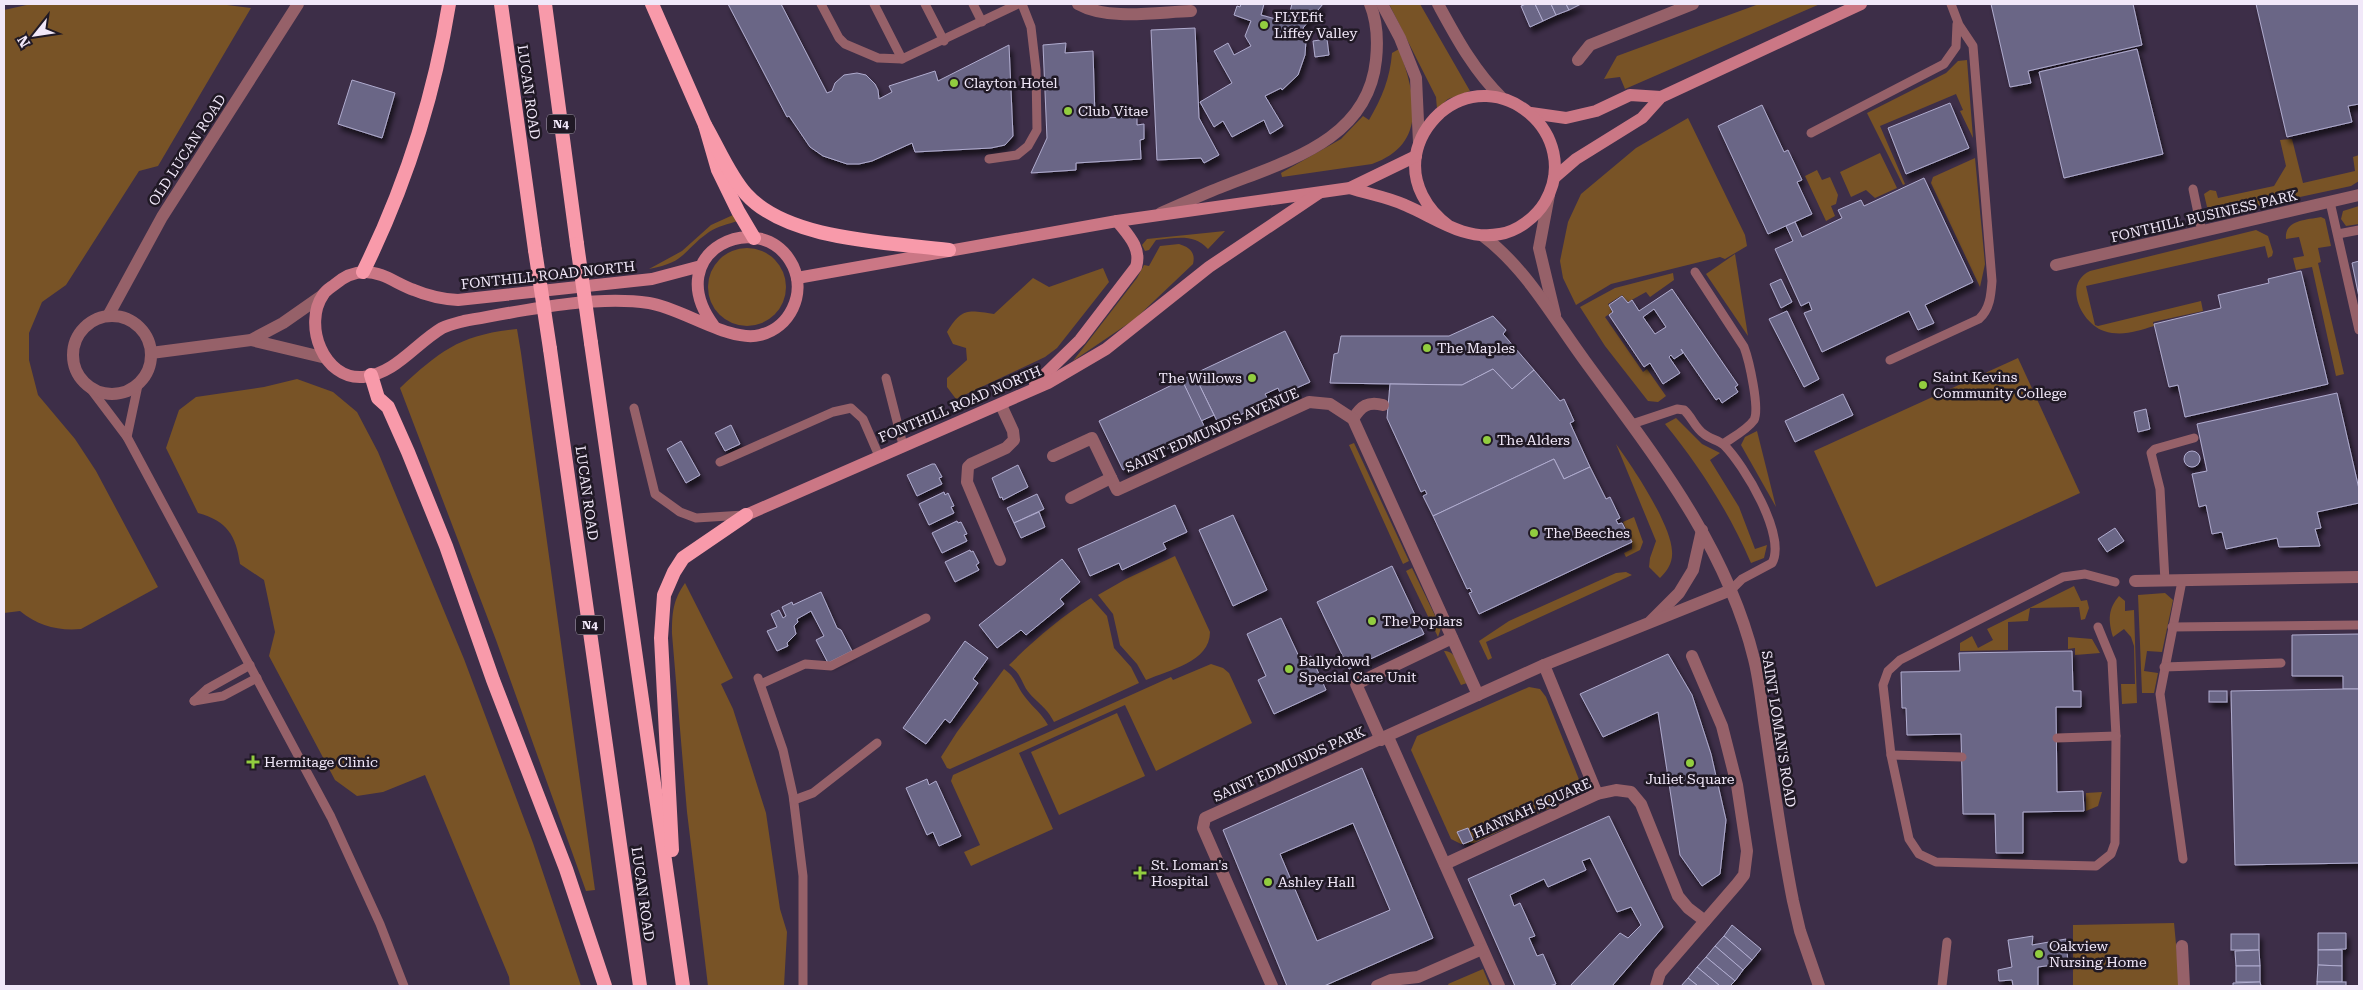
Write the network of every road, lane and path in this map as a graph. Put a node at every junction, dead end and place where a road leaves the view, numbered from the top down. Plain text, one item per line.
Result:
1 (298, 4) edge
2 (448, 4) edge
3 (501, 4) edge
4 (544, 4) edge
5 (652, 4) edge
6 (821, 4) edge
7 (874, 4) edge
8 (924, 4) edge
9 (973, 4) edge
10 (1018, 4) edge
11 (1022, 4) edge
12 (1078, 4) edge
13 (1370, 4) edge
14 (1382, 4) edge
15 (1438, 4) edge
16 (1693, 4) edge
17 (1861, 4) edge
18 (1951, 4) edge
19 (1191, 11) dead end
20 (1956, 19) junction
21 (982, 22) junction
22 (944, 41) junction
23 (902, 59) junction
24 (1578, 60) dead end
25 (1660, 97) junction
26 (1502, 98) junction
27 (1531, 113) junction
28 (705, 125) junction
29 (1810, 133) dead end
30 (1419, 143) junction
31 (1416, 156) junction
32 (989, 159) dead end
33 (1554, 178) junction
34 (1350, 188) junction
35 (2193, 189) dead end
36 (1319, 193) junction
37 (1550, 193) junction
38 (2359, 195) edge
39 (2330, 202) junction
40 (1152, 216) junction
41 (1118, 221) junction
42 (1449, 226) junction
43 (2359, 230) edge
44 (2202, 232) junction
45 (2338, 234) junction
46 (1483, 236) junction
47 (754, 238) junction
48 (949, 250) junction
49 (701, 266) junction
50 (2056, 266) dead end
51 (364, 272) junction
52 (1695, 272) dead end
53 (796, 278) junction
54 (323, 295) junction
55 (108, 316) junction
56 (1556, 317) junction
57 (714, 326) junction
58 (2359, 330) edge
59 (250, 340) junction
60 (151, 353) junction
61 (326, 358) junction
62 (1890, 360) dead end
63 (371, 375) junction
64 (886, 378) dead end
65 (138, 384) junction
66 (90, 388) junction
67 (1025, 394) junction
68 (1383, 405) dead end
69 (1001, 406) junction
70 (634, 408) dead end
71 (1353, 419) junction
72 (1632, 424) junction
73 (127, 437) junction
74 (2194, 438) dead end
75 (1723, 444) junction
76 (903, 445) junction
77 (879, 456) junction
78 (1053, 456) dead end
79 (720, 462) dead end
80 (1111, 478) junction
81 (1071, 498) dead end
82 (746, 515) junction
83 (1702, 530) junction
84 (1000, 560) dead end
85 (2359, 578) edge
86 (2135, 581) dead end
87 (2165, 581) junction
88 (2182, 581) junction
89 (2115, 582) dead end
90 (1731, 590) junction
91 (926, 618) dead end
92 (1648, 625) junction
93 (2359, 625) edge
94 (2098, 627) dead end
95 (2172, 627) junction
96 (1452, 638) junction
97 (1692, 656) dead end
98 (2281, 663) dead end
99 (1544, 665) junction
100 (250, 666) junction
101 (2164, 667) junction
102 (257, 678) junction
103 (1478, 695) junction
104 (2116, 736) junction
105 (1385, 738) junction
106 (2057, 738) dead end
107 (877, 743) dead end
108 (1891, 755) junction
109 (1962, 757) dead end
110 (1597, 794) junction
111 (794, 800) junction
112 (2183, 859) dead end
113 (1445, 864) junction
114 (1705, 922) junction
115 (676, 932) junction
116 (1947, 942) dead end
117 (2182, 946) dead end
118 (1482, 948) junction
119 (404, 986) edge
120 (605, 986) edge
121 (640, 986) edge
122 (683, 986) edge
123 (803, 986) edge
124 (1272, 986) edge
125 (1377, 986) edge
126 (1500, 986) edge
127 (1656, 986) edge
128 (1819, 986) edge
129 (1942, 986) edge
130 (2184, 986) edge

1 - 55 street, OLD LUCAN ROAD
2 - 51 highway
3 - 121 highway, LUCAN ROAD / N4, bridge
4 - 115 highway, LUCAN ROAD / N4, bridge
5 - 28 highway
6 - 23 lane
7 - 23 lane
8 - 22 lane
9 - 21 lane
10 - 21 lane
11 - 32 lane
12 - 19 street
13 - 40 street
14 - 30 street
15 - 26 street
16 - 24 street
17 - 25 main road, FONTHILL ROAD NORTH
18 - 20 lane
20 - 29 lane
20 - 62 lane
21 - 22 lane
22 - 23 lane
25 - 27 main road, FONTHILL ROAD NORTH
25 - 33 main road, FONTHILL ROAD NORTH
26 - 27 main road, FONTHILL ROAD NORTH
26 - 30 main road, FONTHILL ROAD NORTH
27 - 33 main road, FONTHILL ROAD NORTH
28 - 47 highway
28 - 48 highway
30 - 31 main road, FONTHILL ROAD NORTH
31 - 34 main road, FONTHILL ROAD NORTH
31 - 42 main road, FONTHILL ROAD NORTH
33 - 37 main road, FONTHILL ROAD NORTH
34 - 36 main road, FONTHILL ROAD NORTH
34 - 42 main road, FONTHILL ROAD NORTH
35 - 44 lane
36 - 40 main road, FONTHILL ROAD NORTH
36 - 67 main road, FONTHILL ROAD NORTH
37 - 46 main road, FONTHILL ROAD NORTH
37 - 56 street, SAINT LOMAN'S ROAD
38 - 39 street, FONTHILL BUSINESS PARK
39 - 44 street, FONTHILL BUSINESS PARK
39 - 45 lane
40 - 41 main road, FONTHILL ROAD NORTH
41 - 48 main road, FONTHILL ROAD NORTH
41 - 67 main road
42 - 46 main road, FONTHILL ROAD NORTH
43 - 45 lane
44 - 50 street, FONTHILL BUSINESS PARK
45 - 58 lane
46 - 56 street, SAINT LOMAN'S ROAD
47 - 49 main road
47 - 53 main road
48 - 53 main road, FONTHILL ROAD NORTH
49 - 51 main road, FONTHILL ROAD NORTH
49 - 57 main road
51 - 54 main road
52 - 75 lane
53 - 57 main road
54 - 59 street
54 - 61 main road
55 - 60 street
55 - 66 street
56 - 72 street, SAINT LOMAN'S ROAD
57 - 63 main road
59 - 60 street
59 - 61 street
60 - 65 street
61 - 63 main road
63 - 120 highway
64 - 76 lane
65 - 66 street
65 - 73 lane
66 - 73 lane
67 - 69 main road, FONTHILL ROAD NORTH
68 - 71 street
69 - 76 main road, FONTHILL ROAD NORTH
69 - 84 street
70 - 82 lane
71 - 80 street, SAINT EDMUND'S AVENUE
71 - 96 street
72 - 75 lane
72 - 83 street, SAINT LOMAN'S ROAD
73 - 100 lane
74 - 87 lane
75 - 90 lane
76 - 77 main road, FONTHILL ROAD NORTH
77 - 79 lane
77 - 82 main road, FONTHILL ROAD NORTH
78 - 80 street, SAINT EDMUND'S AVENUE
80 - 81 street
82 - 115 highway
83 - 90 street, SAINT LOMAN'S ROAD
83 - 92 street, SAINT EDMUNDS PARK
85 - 88 street
86 - 87 street
87 - 88 street
88 - 95 lane
89 - 108 lane
90 - 92 street, SAINT EDMUNDS PARK
90 - 128 street, SAINT LOMAN'S ROAD
91 - 111 lane
92 - 99 street, SAINT EDMUNDS PARK
93 - 95 lane
94 - 104 lane
95 - 101 lane
96 - 103 street
96 - 105 street
97 - 114 street
98 - 101 lane
99 - 103 street, SAINT EDMUNDS PARK
99 - 110 street
100 - 102 lane
100 - 102 lane
101 - 112 lane
102 - 119 lane
103 - 105 street, SAINT EDMUNDS PARK
104 - 106 lane
104 - 108 lane
105 - 113 street, SAINT EDMUNDS PARK
105 - 124 street, SAINT EDMUNDS PARK
107 - 111 lane
108 - 109 lane
110 - 113 street, HANNAH SQUARE
110 - 114 street, HANNAH SQUARE
111 - 123 lane
113 - 118 street, SAINT EDMUNDS PARK
114 - 127 street
115 - 122 highway, LUCAN ROAD / N4
116 - 129 lane
117 - 130 street
118 - 125 street
118 - 126 street, SAINT EDMUNDS PARK

